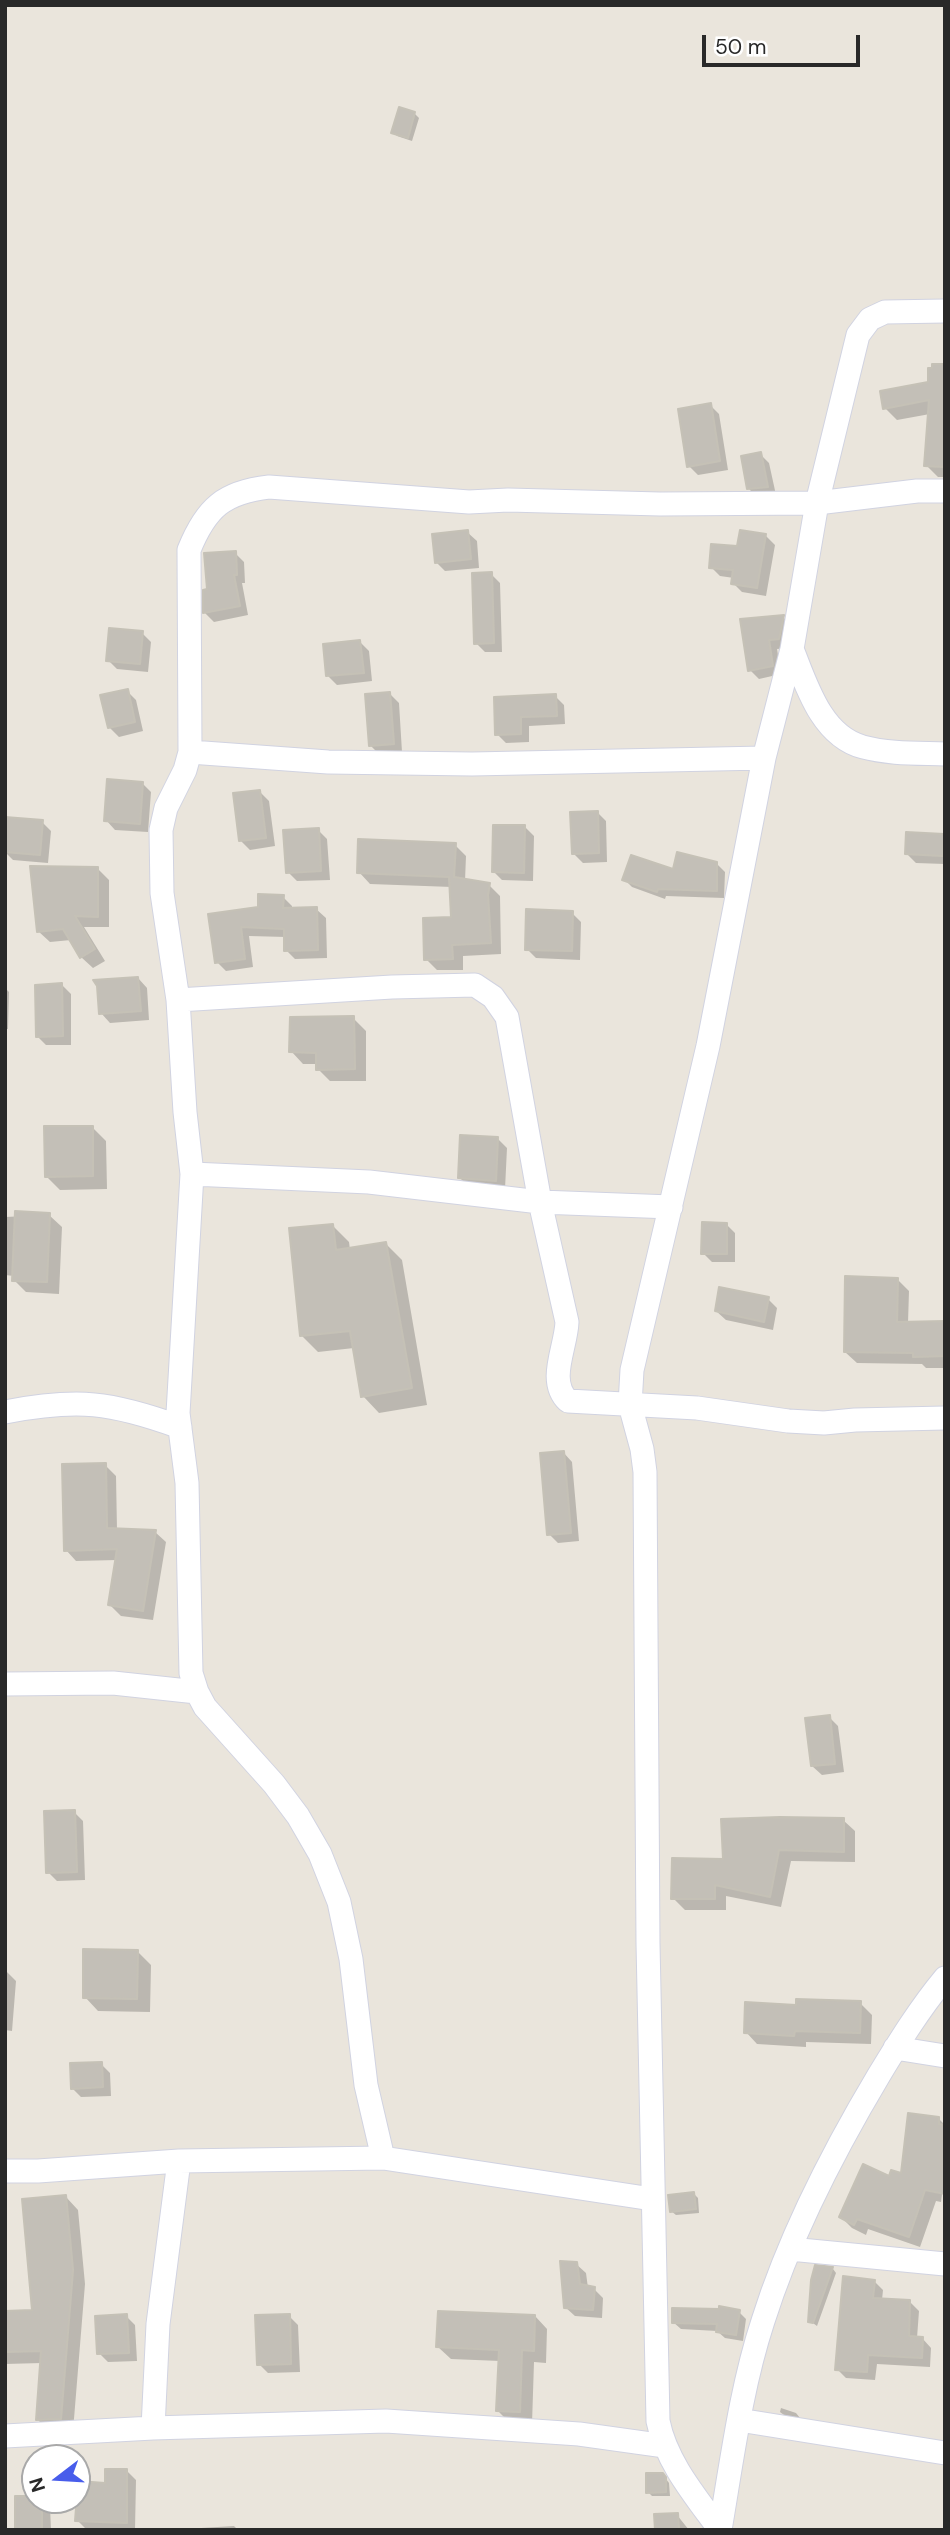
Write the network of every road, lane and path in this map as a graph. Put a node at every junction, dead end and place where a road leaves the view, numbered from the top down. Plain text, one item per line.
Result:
1 (945, 311) edge
2 (945, 491) edge
3 (817, 503) junction
4 (792, 649) junction
5 (190, 752) junction
6 (945, 754) edge
7 (764, 758) junction
8 (178, 1000) junction
9 (192, 1174) junction
10 (540, 1202) junction
11 (671, 1207) junction
12 (630, 1405) junction
13 (5, 1412) edge
14 (945, 1418) edge
15 (180, 1427) junction
16 (5, 1684) edge
17 (197, 1692) junction
18 (945, 1978) edge
19 (895, 2048) junction
20 (945, 2056) edge
21 (383, 2158) junction
22 (180, 2161) junction
23 (5, 2171) edge
24 (652, 2199) junction
25 (790, 2249) junction
26 (945, 2264) edge
27 (739, 2420) junction
28 (153, 2428) junction
29 (5, 2435) edge
30 (665, 2446) junction
31 (945, 2454) edge

1 - 3 street
2 - 3 street
3 - 4 street
3 - 5 street
4 - 6 street
4 - 7 street
5 - 7 street
5 - 8 street
7 - 11 street
8 - 9 street
8 - 10 street
9 - 10 street
9 - 15 street
10 - 11 street
10 - 12 street
11 - 12 street
12 - 14 street
12 - 24 street
13 - 15 street
15 - 17 street
16 - 17 street
17 - 21 street
18 - 19 street
19 - 20 street
19 - 25 street
21 - 22 street
21 - 24 street
22 - 23 street
22 - 28 street
24 - 30 street
25 - 26 street
25 - 27 street
27 - 30 street
27 - 31 street
28 - 29 street
28 - 30 street

